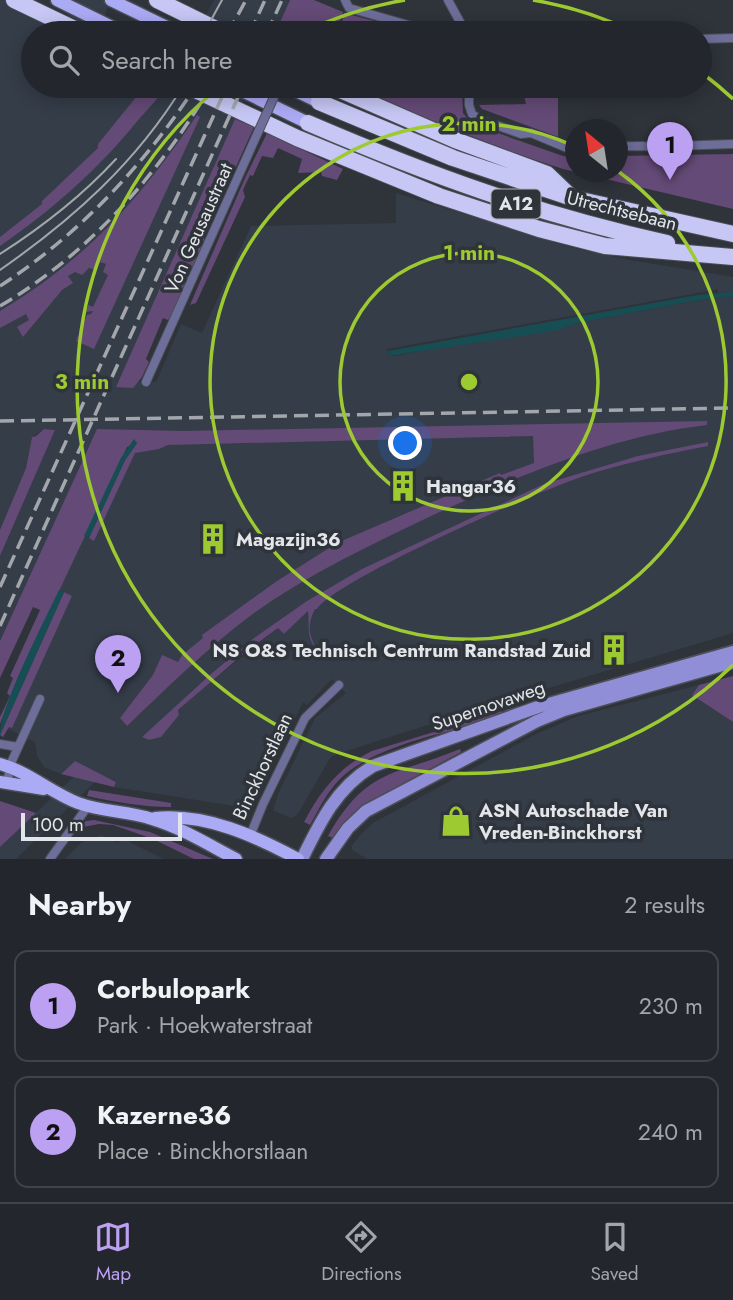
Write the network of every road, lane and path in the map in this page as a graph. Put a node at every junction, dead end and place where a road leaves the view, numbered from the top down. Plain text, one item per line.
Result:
1 (14, 0) edge
2 (57, 0) edge
3 (111, 0) edge
4 (157, 0) edge
5 (448, 0) edge
6 (347, 4) edge
7 (58, 21) edge
8 (100, 21) edge
9 (154, 21) edge
10 (200, 21) edge
11 (399, 21) edge
12 (460, 21) edge
13 (712, 38) edge
14 (733, 38) edge
15 (212, 98) edge
16 (257, 98) edge
17 (274, 98) edge
18 (311, 98) edge
19 (358, 98) edge
20 (469, 98) edge
21 (319, 102) joint
22 (308, 123) joint
23 (733, 144) edge
24 (565, 147) edge
25 (628, 147) edge
26 (572, 198) junction
27 (733, 234) edge
28 (733, 257) edge
29 (146, 383) dead end
30 (733, 652) edge
31 (733, 662) edge
32 (339, 685) dead end
33 (40, 699) dead end
34 (0, 744) edge
35 (19, 747) junction
36 (5, 766) edge
37 (4, 782) edge
38 (48, 789) junction
39 (88, 806) junction
40 (151, 819) junction
41 (250, 836) junction
42 (50, 859) edge
43 (236, 859) edge
44 (300, 859) edge
45 (326, 859) edge

1 - 7 highway
2 - 8 main road
3 - 9 main road
4 - 10 highway
5 - 12 street
6 - 11 street
13 - 14 street
15 - 28 highway, A12
16 - 22 main road, Utrechtsebaan / A12
17 - 29 street, Von Geusaustraat, bridge
18 - 21 main road, Utrechtsebaan / A12
19 - 26 highway, A12
20 - 24 street
21 - 26 highway, Utrechtsebaan / A12
22 - 28 highway, Utrechtsebaan / A12
23 - 25 street
26 - 27 highway, Utrechtsebaan / A12
30 - 44 main road, Supernovaweg
31 - 45 main road, Supernovaweg
32 - 41 street, Binckhorstlaan
33 - 35 street, Binckhorstlaan
34 - 35 street
35 - 36 street, Binckhorstlaan
36 - 37 street, Binckhorstlaan
36 - 38 main road, Binckhorstlaan
37 - 38 main road, Binckhorstlaan
38 - 39 main road, Binckhorstlaan
39 - 40 main road, Binckhorstlaan
39 - 42 street
40 - 41 main road, Binckhorstlaan
40 - 43 main road, Binckhorstlaan
41 - 44 main road, Binckhorstlaan

